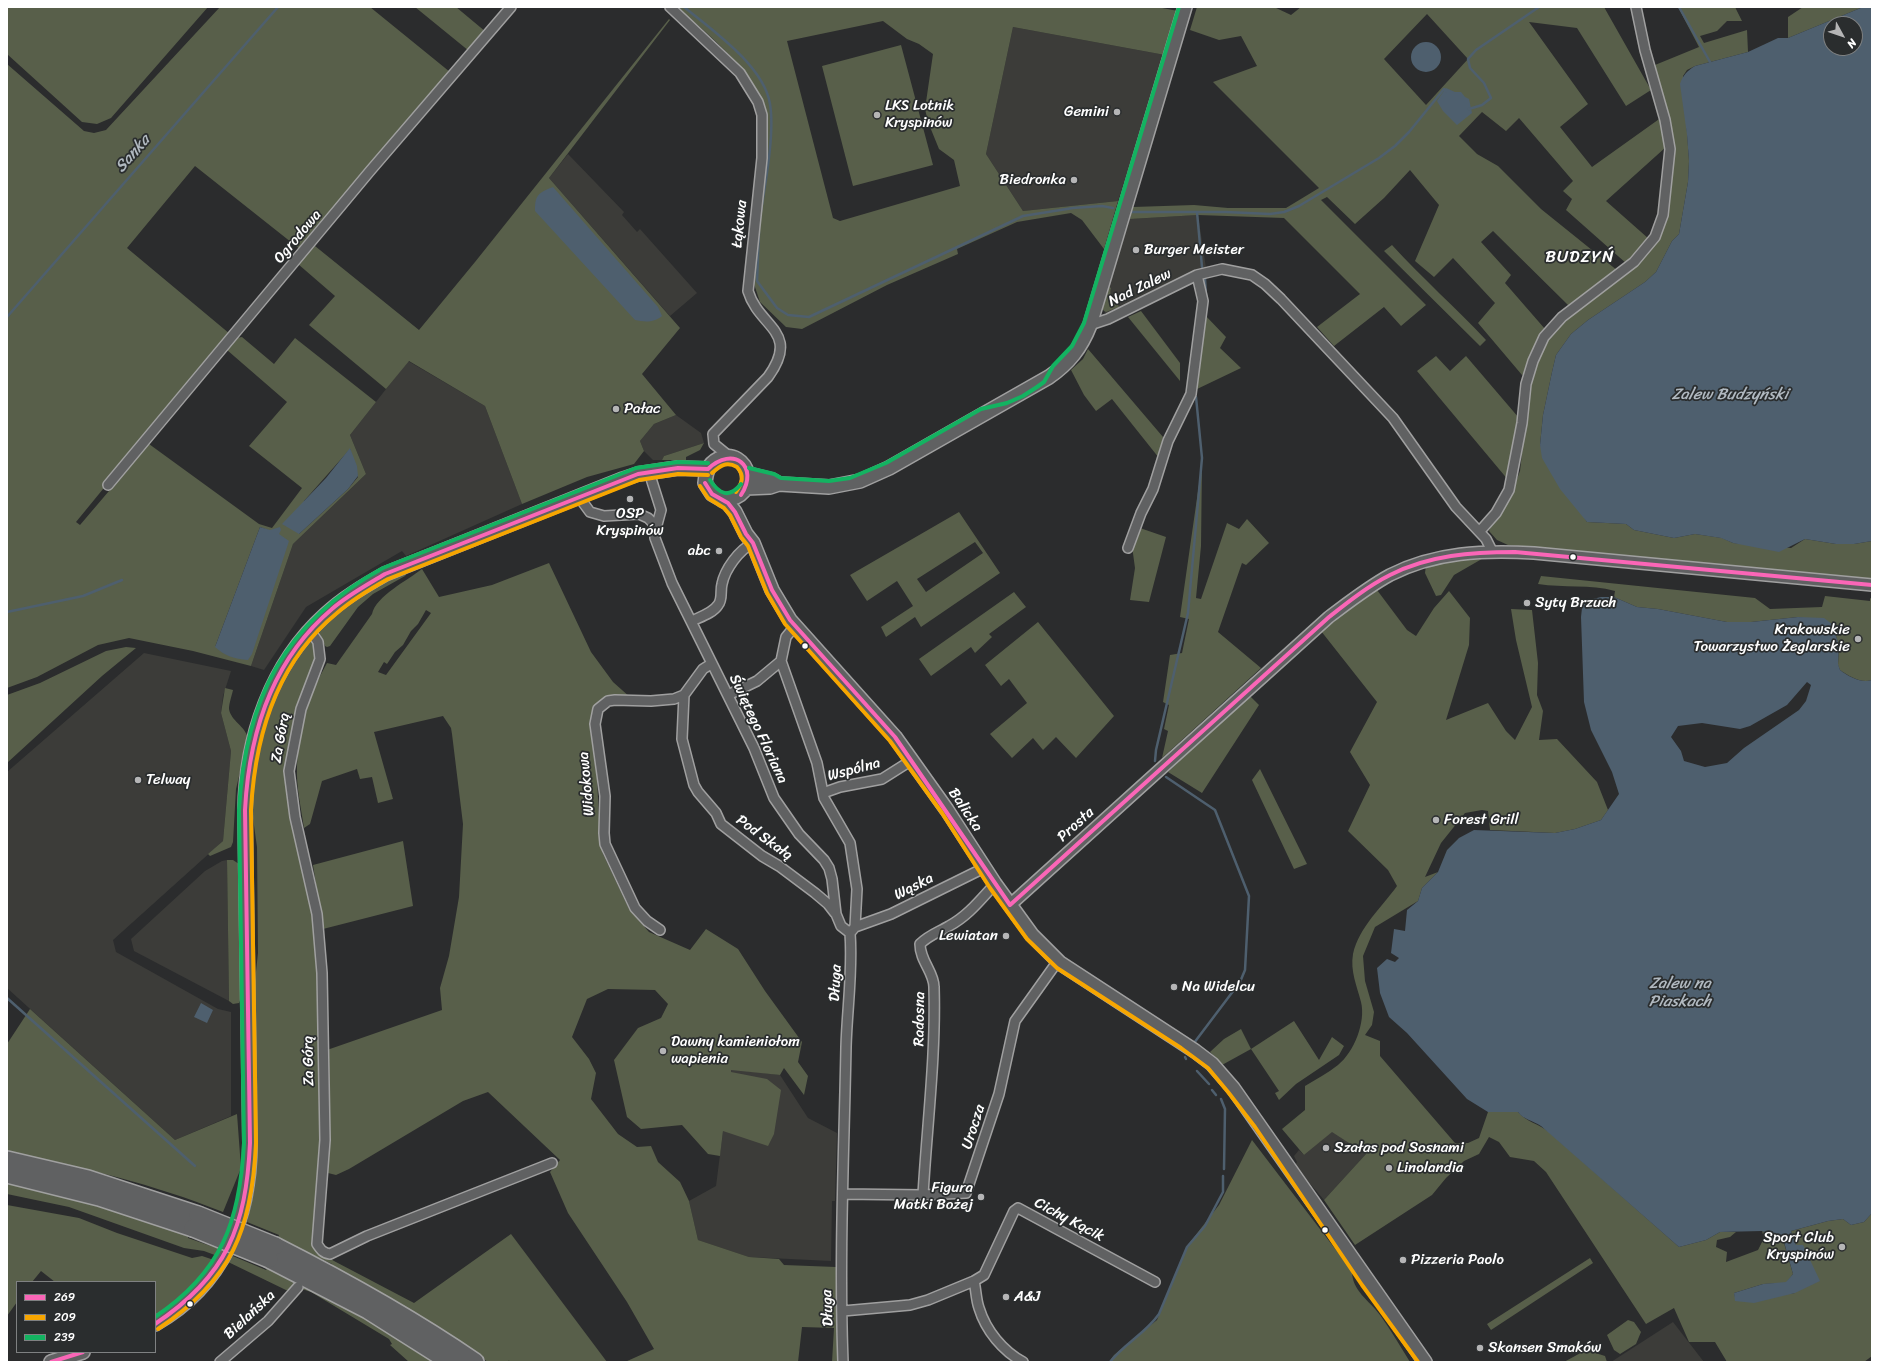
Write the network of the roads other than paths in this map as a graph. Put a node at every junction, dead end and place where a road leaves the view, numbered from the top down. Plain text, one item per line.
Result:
1 (511, 7) edge
2 (670, 7) edge
3 (1185, 7) edge
4 (1636, 7) edge
5 (1199, 275) junction
6 (1090, 325) junction
7 (714, 444) junction
8 (730, 457) junction
9 (711, 465) junction
10 (664, 471) junction
11 (649, 472) junction
12 (748, 474) junction
13 (705, 482) junction
14 (779, 484) junction
15 (108, 486) dead end
16 (743, 491) junction
17 (579, 497) junction
18 (722, 500) junction
19 (656, 526) junction
20 (1480, 531) junction
21 (752, 543) junction
22 (1128, 548) dead end
23 (1492, 551) junction
24 (1872, 585) edge
25 (692, 622) junction
26 (795, 626) junction
27 (310, 630) junction
28 (781, 661) junction
29 (712, 664) junction
30 (684, 695) junction
31 (728, 695) junction
32 (912, 760) junction
33 (823, 793) junction
34 (984, 868) junction
35 (995, 884) junction
36 (1010, 905) junction
37 (836, 914) junction
38 (660, 930) dead end
39 (853, 930) junction
40 (1060, 963) junction
41 (7, 1160) edge
42 (552, 1163) dead end
43 (7, 1174) edge
44 (843, 1194) junction
45 (923, 1195) junction
46 (196, 1222) junction
47 (272, 1252) junction
48 (974, 1280) junction
49 (1155, 1282) dead end
50 (298, 1288) dead end
51 (843, 1311) junction
52 (156, 1323) edge
53 (80, 1353) edge
54 (50, 1362) edge
55 (220, 1362) edge
56 (450, 1362) edge
57 (475, 1362) edge
58 (844, 1362) edge
59 (1023, 1362) edge
60 (1425, 1362) edge

1 - 15 street, Ogrodowa
2 - 7 street, Łąkowa
3 - 6 main road
4 - 20 street
5 - 6 street, Nad Zalew
5 - 20 street, Nad Zalew
5 - 22 street
6 - 14 main road
7 - 8 street
7 - 9 street, Łąkowa
8 - 9 main road
8 - 12 main road
9 - 10 main road
9 - 13 main road
10 - 11 main road
10 - 13 main road
11 - 17 main road
11 - 19 street, Świętego Floriana
12 - 14 main road
12 - 16 main road
13 - 18 main road
14 - 16 main road
16 - 18 main road
16 - 21 main road, Balicka
17 - 19 street
17 - 27 main road
18 - 21 main road, Balicka
19 - 25 street, Świętego Floriana
20 - 23 street, Nad Zalew
21 - 25 street
21 - 26 main road, Balicka
23 - 24 street, Prosta
23 - 36 street, Prosta
25 - 29 street, Świętego Floriana
26 - 28 street
26 - 32 main road, Balicka
27 - 42 street, Za Górą
27 - 52 main road
28 - 31 street
28 - 33 street, Długa
29 - 30 street
29 - 31 street, Świętego Floriana
30 - 37 street, Pod Skałą
30 - 38 street, Widokowa
31 - 37 street, Świętego Floriana
32 - 33 street, Wspólna
32 - 34 main road, Balicka
33 - 39 street, Długa
34 - 35 main road, Balicka
34 - 39 street, Wąska
35 - 36 main road, Balicka
35 - 45 street, Radosna
36 - 40 main road, Balicka
37 - 39 street, Świętego Floriana
39 - 44 street, Długa
40 - 45 street, Urocza
40 - 60 main road, Balicka
41 - 46 highway
43 - 46 highway
44 - 45 street, Urocza
44 - 51 street, Długa
46 - 47 highway, bridge
47 - 56 highway
47 - 57 highway
48 - 49 street, Cichy Kącik
48 - 51 street, Cichy Kącik
48 - 59 street
50 - 55 street, Bielańska
51 - 58 street, Długa
53 - 54 main road

